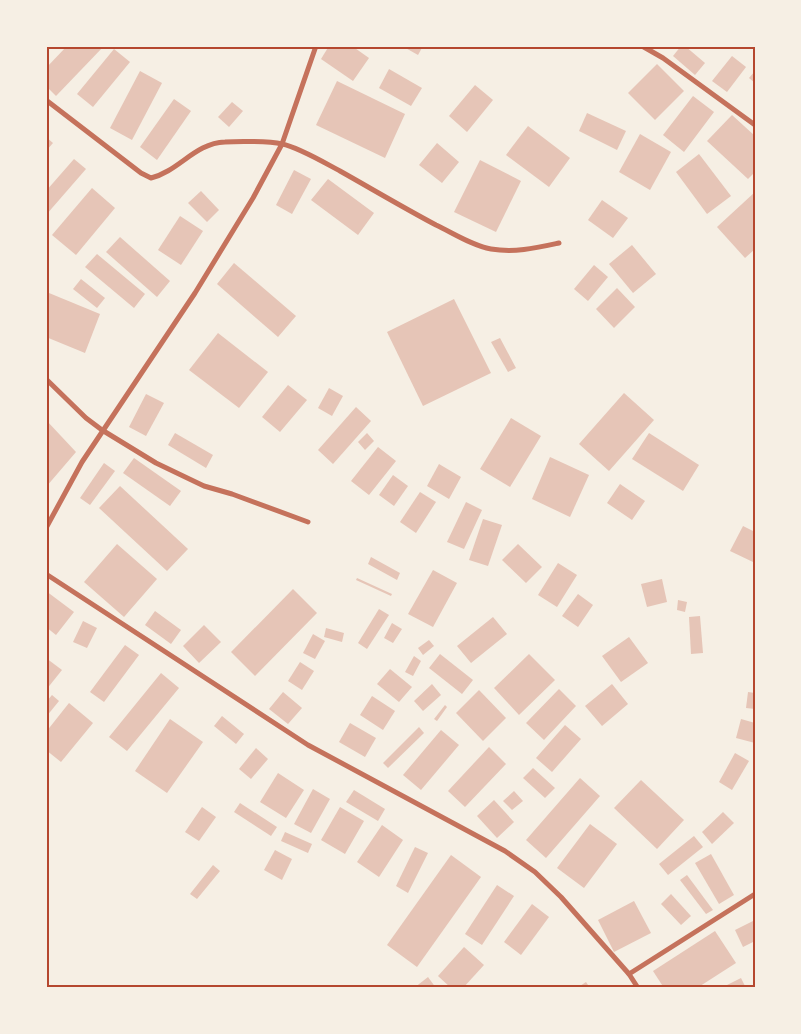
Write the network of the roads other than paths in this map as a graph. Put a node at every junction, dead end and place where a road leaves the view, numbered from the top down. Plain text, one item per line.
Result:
1 (316, 46) edge
2 (642, 46) edge
3 (46, 100) edge
4 (755, 125) edge
5 (282, 144) junction
6 (559, 243) dead end
7 (46, 379) edge
8 (102, 430) junction
9 (308, 522) dead end
10 (46, 528) edge
11 (46, 574) edge
12 (755, 894) edge
13 (629, 974) junction
14 (638, 988) edge

1 - 5 street
2 - 4 street
3 - 5 street
5 - 6 street
5 - 8 street
7 - 8 street
8 - 9 street
8 - 10 street
11 - 13 street
12 - 13 street
13 - 14 street

